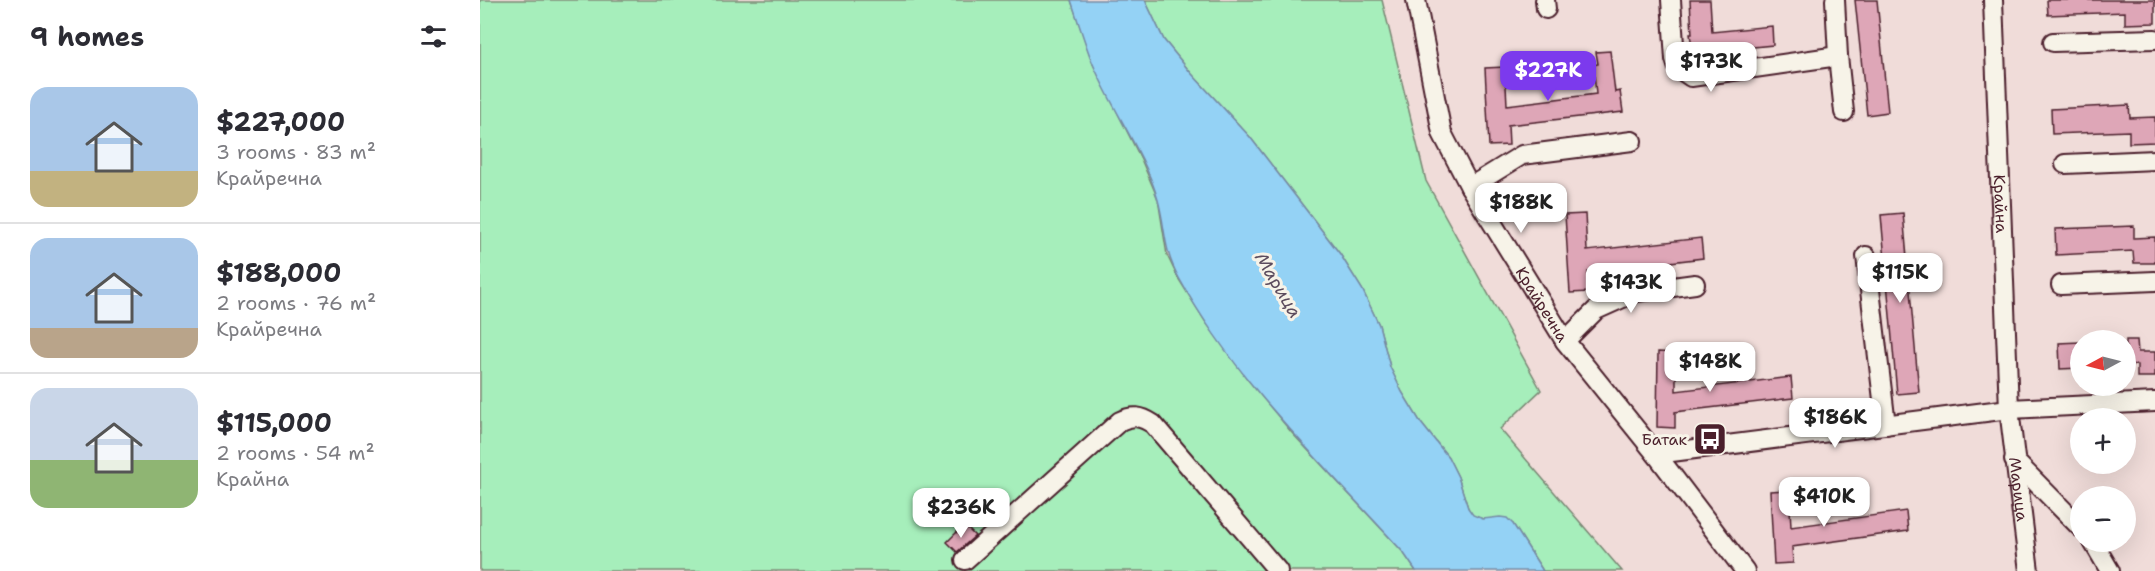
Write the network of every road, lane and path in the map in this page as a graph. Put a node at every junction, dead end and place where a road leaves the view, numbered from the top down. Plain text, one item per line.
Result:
1 (1416, 0) edge
2 (1671, 0) edge
3 (1835, 0) edge
4 (1993, 0) edge
5 (2155, 39) edge
6 (2053, 42) dead end
7 (1838, 56) junction
8 (1844, 112) dead end
9 (1632, 141) dead end
10 (2155, 159) edge
11 (2065, 164) dead end
12 (1470, 187) junction
13 (1866, 256) dead end
14 (2155, 281) edge
15 (1695, 284) dead end
16 (2061, 285) dead end
17 (1565, 341) junction
18 (2155, 402) edge
19 (2009, 409) junction
20 (1886, 425) junction
21 (1656, 454) junction
22 (2014, 460) junction
23 (2070, 517) edge
24 (2099, 552) edge
25 (965, 560) dead end
26 (1278, 571) edge
27 (1745, 571) edge
28 (2029, 571) edge
29 (2110, 571) edge

1 - 12 street, Крайречна
2 - 7 street
3 - 7 street
4 - 19 street, Крайна
5 - 6 street
7 - 8 street
9 - 12 street
10 - 11 street
12 - 17 street, Крайречна
13 - 20 street
14 - 16 street
15 - 17 street
17 - 21 street, Крайречна
18 - 19 street
19 - 20 street
19 - 22 street, Марица
20 - 21 street
21 - 27 street, Крайречна
22 - 23 street
22 - 28 street, Марица
24 - 29 street
25 - 26 street

